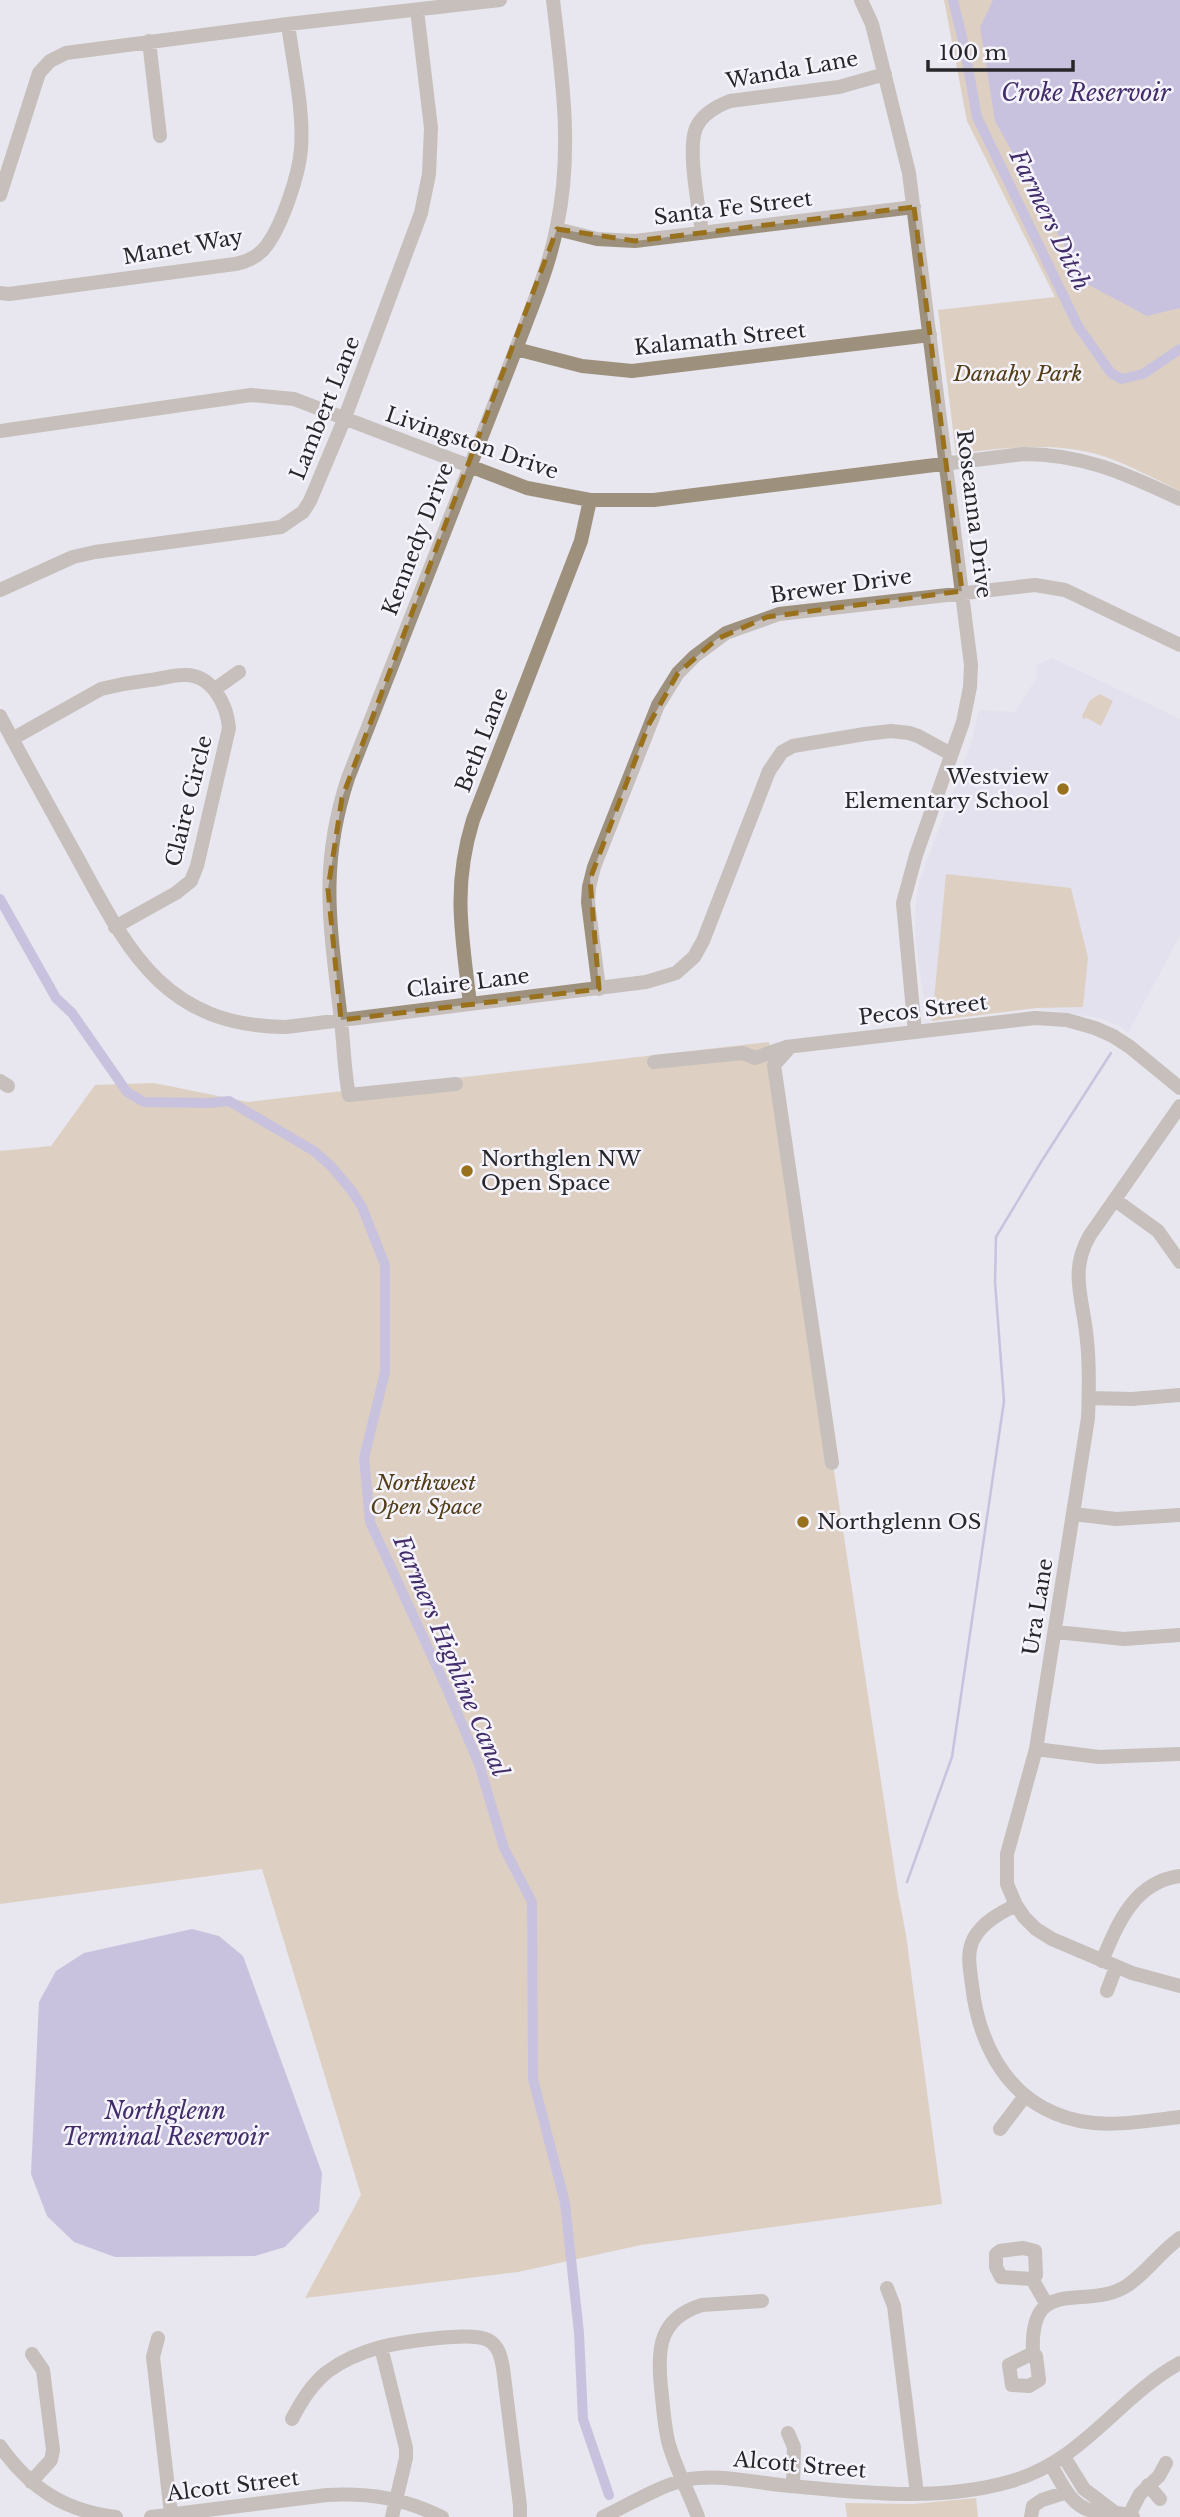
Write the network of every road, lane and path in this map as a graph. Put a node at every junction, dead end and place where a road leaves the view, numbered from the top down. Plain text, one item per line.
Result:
1 (500, 0) edge
2 (553, 0) edge
3 (861, 0) edge
4 (417, 10) junction
5 (288, 24) junction
6 (149, 41) junction
7 (885, 74) junction
8 (160, 136) dead end
9 (0, 195) edge
10 (915, 207) junction
11 (556, 229) junction
12 (702, 233) junction
13 (0, 293) edge
14 (930, 335) junction
15 (516, 349) junction
16 (344, 420) junction
17 (0, 431) edge
18 (946, 464) junction
19 (468, 468) junction
20 (1180, 499) edge
21 (590, 500) junction
22 (0, 590) edge
23 (962, 591) junction
24 (1180, 645) edge
25 (239, 672) dead end
26 (215, 689) junction
27 (0, 716) edge
28 (12, 739) junction
29 (951, 754) junction
30 (115, 928) junction
31 (599, 989) junction
32 (470, 1004) junction
33 (341, 1020) junction
34 (915, 1031) junction
35 (790, 1047) junction
36 (654, 1062) dead end
37 (456, 1084) dead end
38 (1180, 1088) edge
39 (1180, 1106) edge
40 (1115, 1200) junction
41 (1180, 1262) edge
42 (1180, 1395) edge
43 (1089, 1398) junction
44 (832, 1463) dead end
45 (1073, 1514) junction
46 (1180, 1515) edge
47 (1056, 1632) junction
48 (1180, 1635) edge
49 (1036, 1749) junction
50 (1180, 1754) edge
51 (1180, 1876) edge
52 (1016, 1905) junction
53 (1102, 1961) junction
54 (1116, 1967) junction
55 (1180, 1986) edge
56 (1107, 1992) dead end
57 (1025, 2096) junction
58 (1180, 2117) edge
59 (1000, 2129) dead end
60 (1180, 2238) edge
61 (1032, 2279) dead end
62 (887, 2288) dead end
63 (762, 2301) dead end
64 (1047, 2305) junction
65 (158, 2338) dead end
66 (381, 2347) junction
67 (1032, 2353) dead end
68 (32, 2354) dead end
69 (1180, 2363) edge
70 (292, 2419) dead end
71 (788, 2433) dead end
72 (0, 2446) edge
73 (1057, 2461) junction
74 (1166, 2463) dead end
75 (683, 2481) junction
76 (31, 2482) junction
77 (1148, 2485) junction
78 (793, 2486) junction
79 (1067, 2492) junction
80 (917, 2494) junction
81 (395, 2499) junction
82 (1160, 2499) dead end
83 (1113, 2511) junction
84 (237, 2512) edge
85 (171, 2515) junction
86 (1131, 2516) edge
87 (116, 2517) edge
88 (152, 2517) edge
89 (392, 2517) edge
90 (442, 2517) edge
91 (520, 2517) edge
92 (603, 2517) edge
93 (698, 2517) edge
94 (1031, 2517) edge

1 - 4 street
2 - 11 street, Kennedy Drive
3 - 7 street, Roseanna Drive
4 - 5 street
4 - 16 street, Lambert Lane
5 - 6 street
5 - 13 street, Manet Way
6 - 8 street
6 - 9 street
7 - 10 street, Roseanna Drive
7 - 12 street, Wanda Lane
10 - 12 street, Santa Fe Street
10 - 14 street, Roseanna Drive
11 - 12 street, Santa Fe Street
11 - 15 street, Kennedy Drive
14 - 15 street, Kalamath Street
14 - 18 street, Roseanna Drive
15 - 19 street, Kennedy Drive
16 - 17 street, Livingston Drive
16 - 19 street, Livingston Drive
16 - 22 street, Lambert Lane
18 - 20 street, Livingston Drive
18 - 21 street, Livingston Drive
18 - 23 street, Roseanna Drive
19 - 21 street, Livingston Drive
19 - 33 street, Kennedy Drive
21 - 32 street, Beth Lane
23 - 24 street, Brewer Drive
23 - 29 street, Roseanna Drive
23 - 31 street, Brewer Drive
25 - 26 street
26 - 28 street
26 - 30 street, Claire Circle
27 - 28 street, Claire Lane
28 - 30 street, Claire Lane
29 - 31 street, Claire Lane
29 - 34 street, Roseanna Drive
30 - 33 street, Claire Lane
31 - 32 street, Claire Lane
32 - 33 street, Claire Lane
33 - 37 street, Kennedy Drive
34 - 35 street, Pecos Street
34 - 38 street, Pecos Street
35 - 36 street, Pecos Street
35 - 44 street
39 - 40 street, Ura Lane
40 - 41 street
40 - 43 street, Ura Lane
42 - 43 street
43 - 45 street, Ura Lane
45 - 46 street
45 - 47 street, Ura Lane
47 - 48 street
47 - 49 street, Ura Lane
49 - 50 street
49 - 52 street, Ura Lane
51 - 53 street
52 - 53 street, Ura Lane
52 - 57 street
53 - 54 street, Ura Lane
54 - 55 street, Ura Lane
54 - 56 street
57 - 58 street
57 - 59 street
60 - 64 street
61 - 64 street
62 - 80 street
63 - 75 street
64 - 67 street
65 - 85 street
66 - 70 street
66 - 81 street
66 - 91 street
68 - 76 street
69 - 73 street, Alcott Street
71 - 78 street
72 - 76 street
73 - 79 street
73 - 80 street, Alcott Street
73 - 83 street
74 - 77 street
75 - 78 street, Alcott Street
75 - 92 street, Alcott Street
75 - 93 street
76 - 87 street
77 - 82 street
77 - 86 street
78 - 80 street, Alcott Street
79 - 83 street
79 - 94 street
81 - 84 street, Alcott Street
81 - 89 street
81 - 90 street, Alcott Street
83 - 86 street
84 - 85 street, Alcott Street
85 - 88 street, Alcott Street

